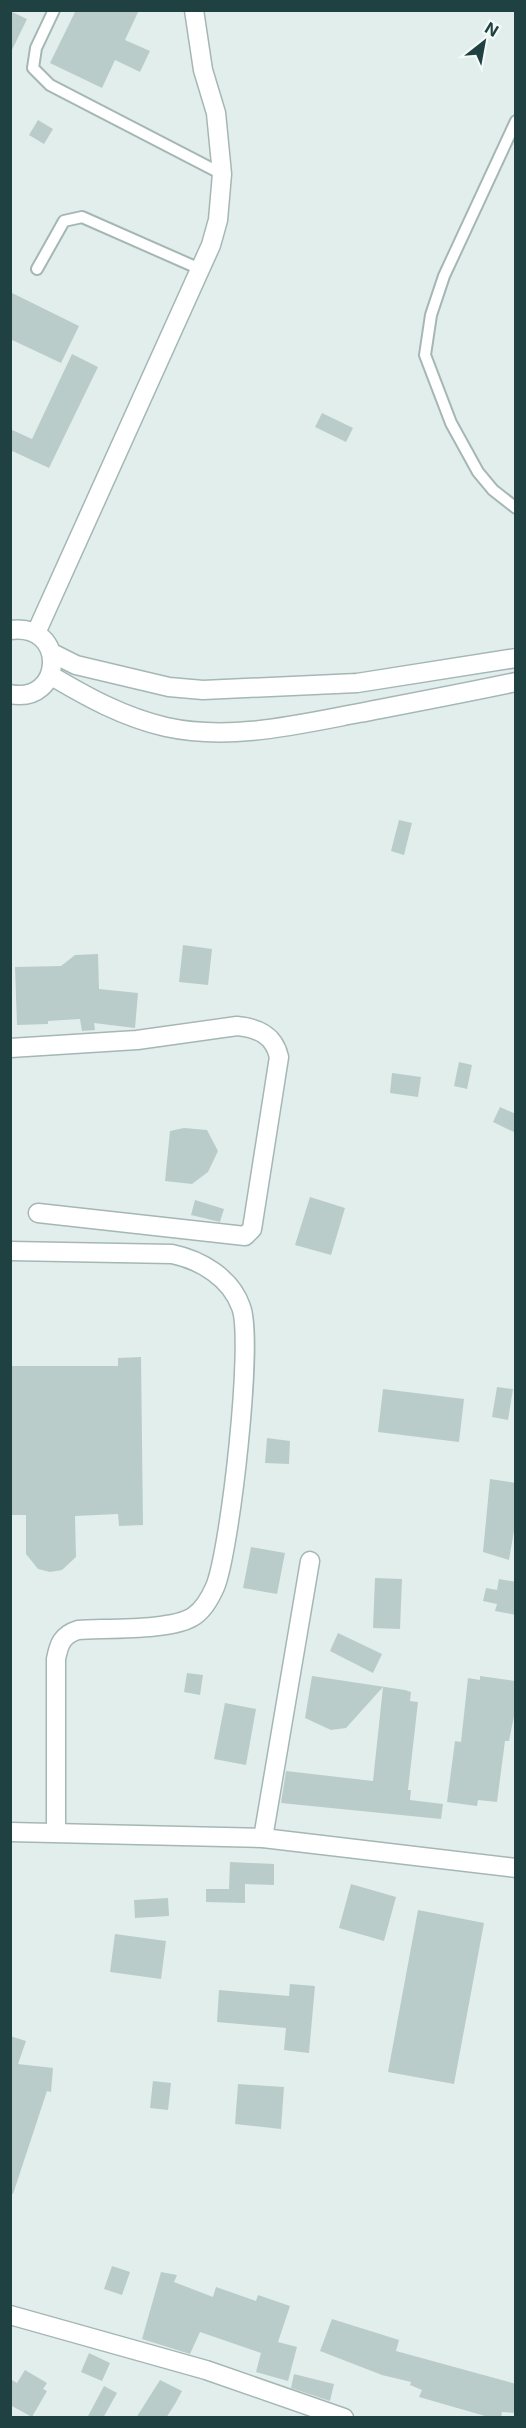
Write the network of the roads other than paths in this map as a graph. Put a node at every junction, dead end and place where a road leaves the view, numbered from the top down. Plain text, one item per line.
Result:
1 (54, 10) edge
2 (194, 10) edge
3 (516, 121) edge
4 (222, 174) junction
5 (37, 269) dead end
6 (200, 269) junction
7 (516, 508) edge
8 (10, 630) edge
9 (36, 633) junction
10 (52, 653) junction
11 (516, 658) edge
12 (50, 675) junction
13 (516, 682) edge
14 (10, 694) edge
15 (10, 1048) edge
16 (38, 1213) dead end
17 (10, 1251) edge
18 (310, 1561) dead end
19 (10, 1832) edge
20 (56, 1832) junction
21 (263, 1838) junction
22 (516, 1868) edge
23 (10, 2315) edge
24 (344, 2418) edge

1 - 4 lane
2 - 4 street
3 - 7 lane
4 - 6 street
5 - 6 lane
6 - 9 street
8 - 9 street
9 - 10 street
10 - 11 street
10 - 12 street
12 - 13 street
12 - 14 street
15 - 16 street
17 - 20 street
18 - 21 street
19 - 20 street
20 - 21 street
21 - 22 street
23 - 24 street

